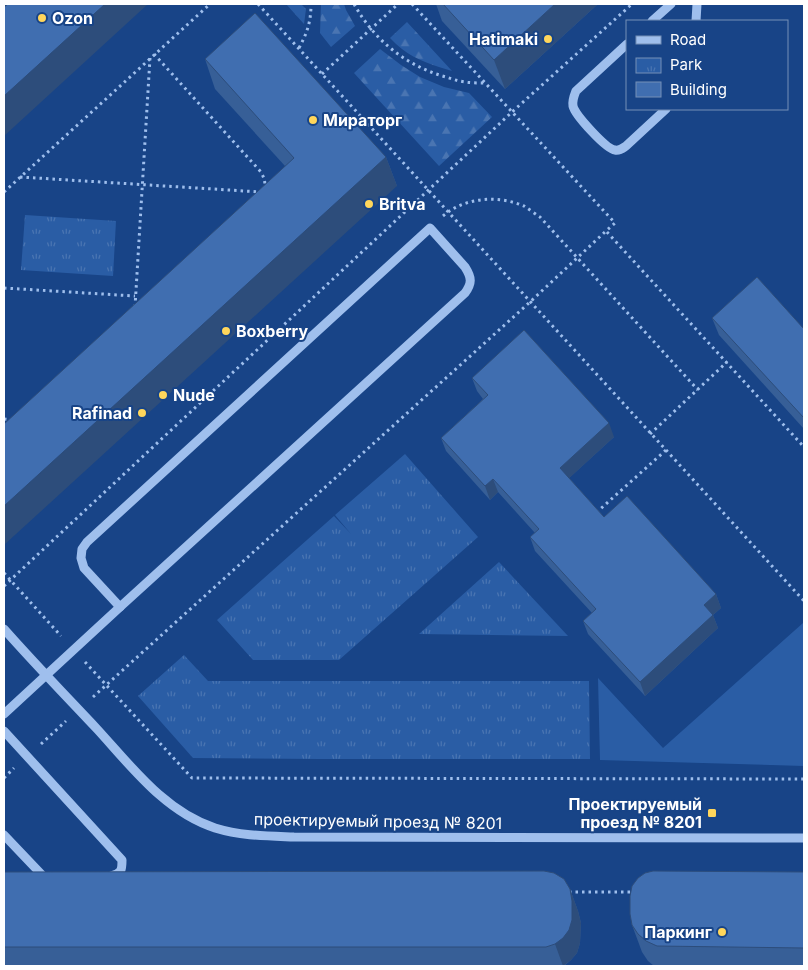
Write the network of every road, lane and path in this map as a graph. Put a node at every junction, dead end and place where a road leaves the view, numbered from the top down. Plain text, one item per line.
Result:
1 (210, 4) edge
2 (258, 4) edge
3 (311, 4) edge
4 (354, 4) edge
5 (398, 4) edge
6 (412, 4) edge
7 (632, 4) edge
8 (671, 4) edge
9 (697, 4) edge
10 (653, 20) edge
11 (696, 20) edge
12 (370, 29) junction
13 (626, 45) edge
14 (299, 48) junction
15 (154, 54) junction
16 (150, 58) junction
17 (322, 74) junction
18 (485, 83) junction
19 (665, 110) edge
20 (512, 112) junction
21 (20, 177) junction
22 (142, 185) junction
23 (428, 190) junction
24 (4, 192) edge
25 (262, 193) junction
26 (255, 199) edge
27 (448, 212) junction
28 (606, 231) junction
29 (578, 258) junction
30 (4, 288) edge
31 (135, 296) junction
32 (530, 302) junction
33 (142, 303) edge
34 (727, 362) junction
35 (698, 390) junction
36 (4, 419) edge
37 (13, 420) edge
38 (650, 434) junction
39 (804, 447) edge
40 (666, 450) junction
41 (594, 514) edge
42 (4, 573) edge
43 (10, 580) junction
44 (4, 586) edge
45 (804, 601) edge
46 (120, 608) junction
47 (4, 629) edge
48 (74, 650) junction
49 (46, 676) junction
50 (106, 685) junction
51 (79, 710) junction
52 (4, 714) edge
53 (4, 731) edge
54 (27, 757) junction
55 (4, 778) edge
56 (804, 779) edge
57 (4, 835) edge
58 (804, 838) edge
59 (53, 876) edge
60 (102, 876) edge
61 (567, 892) edge
62 (636, 892) edge

1 - 15 path
2 - 14 path
3 - 14 path
4 - 12 path
5 - 12 path
6 - 18 path
7 - 20 path
8 - 10 street
9 - 11 street
12 - 17 path
12 - 18 path
13 - 19 street
14 - 17 path
15 - 16 path
15 - 25 path
16 - 21 path
16 - 22 path
17 - 23 path
18 - 20 path
20 - 23 path
20 - 28 path
21 - 22 path
21 - 24 path
22 - 25 path
22 - 31 path
23 - 27 path
23 - 43 path
25 - 26 path
27 - 29 path
27 - 32 path
28 - 29 path
28 - 34 path
29 - 32 path
29 - 35 path
30 - 31 path
31 - 33 path
32 - 38 path
32 - 50 path
34 - 35 path
34 - 39 path
35 - 38 path
36 - 37 path
38 - 40 path
40 - 41 path
40 - 45 path
42 - 43 path
43 - 44 path
43 - 48 path
46 - 46 street
46 - 48 street
47 - 49 street, проектируемый проезд № 8201
48 - 49 street
48 - 50 path
49 - 51 street, проектируемый проезд № 8201
49 - 52 street
50 - 51 path
50 - 56 path
51 - 54 path
51 - 58 street, проектируемый проезд № 8201
53 - 54 street
54 - 55 path
54 - 60 street
57 - 59 street
61 - 62 path

